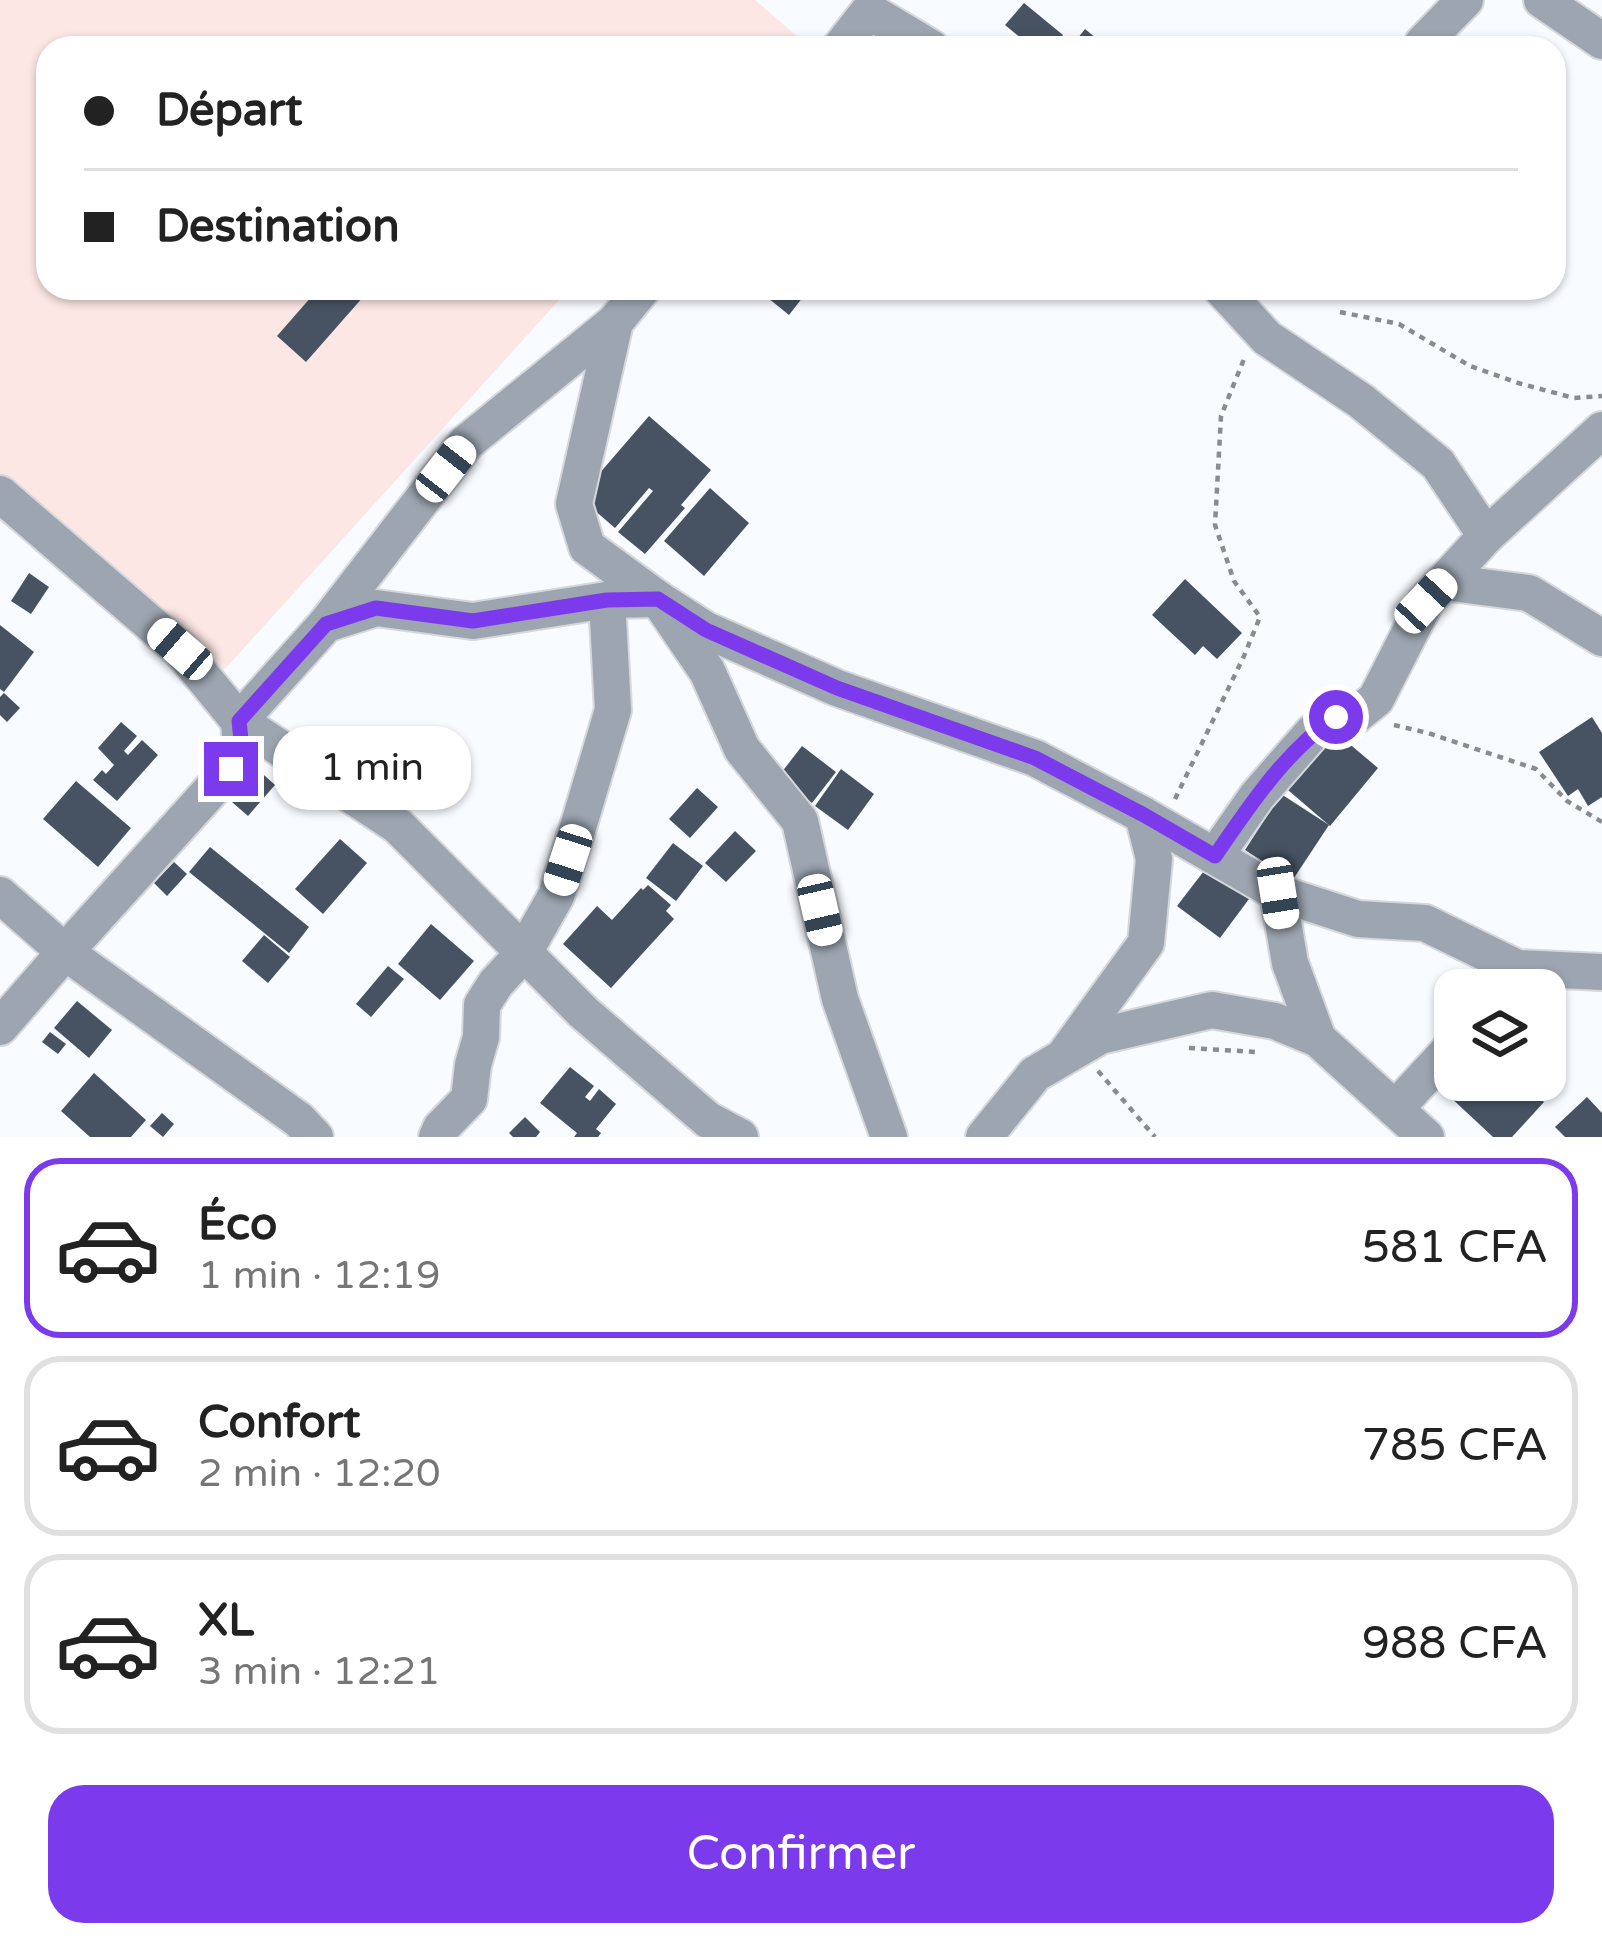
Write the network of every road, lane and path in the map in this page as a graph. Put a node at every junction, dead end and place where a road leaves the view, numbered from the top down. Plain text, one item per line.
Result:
1 (1465, 0) edge
2 (1542, 0) edge
3 (866, 4) edge
4 (847, 36) edge
5 (913, 36) edge
6 (1430, 36) edge
7 (1602, 41) edge
8 (633, 300) edge
9 (1232, 300) edge
10 (1340, 312) dead end
11 (615, 322) junction
12 (1255, 324) junction
13 (1602, 396) edge
14 (1602, 430) edge
15 (0, 494) edge
16 (1486, 536) junction
17 (1444, 582) junction
18 (658, 599) junction
19 (607, 600) junction
20 (326, 624) junction
21 (1602, 638) edge
22 (1354, 716) junction
23 (239, 721) junction
24 (1153, 820) junction
25 (1602, 822) edge
26 (1215, 856) junction
27 (1278, 893) junction
28 (0, 895) edge
29 (65, 952) junction
30 (523, 954) junction
31 (1493, 969) edge
32 (1602, 972) edge
33 (1566, 975) edge
34 (0, 1027) edge
35 (1318, 1039) junction
36 (1181, 1047) dead end
37 (1269, 1053) dead end
38 (1070, 1054) junction
39 (1434, 1067) edge
40 (1395, 1109) junction
41 (722, 1131) edge
42 (315, 1137) edge
43 (437, 1137) edge
44 (889, 1137) edge
45 (984, 1137) edge
46 (1155, 1137) edge
47 (1426, 1137) edge

1 - 6 street
2 - 7 street
3 - 4 street
3 - 5 street
8 - 11 street
9 - 12 street
10 - 13 path
11 - 18 street
11 - 20 street
12 - 16 street
12 - 24 path
14 - 16 street
15 - 23 street
16 - 17 street
17 - 21 street
17 - 22 street
18 - 19 street
18 - 24 street
18 - 44 street
19 - 20 street
19 - 30 street
20 - 23 street
22 - 25 path
22 - 26 street
23 - 29 street
23 - 30 street
24 - 26 street
24 - 38 street
26 - 27 street
27 - 31 street
27 - 35 street
28 - 29 street
29 - 34 street
29 - 42 street
30 - 41 street
30 - 43 street
32 - 33 street
35 - 38 street
35 - 40 street
36 - 37 path
38 - 45 street
38 - 46 path
39 - 40 street
40 - 47 street

